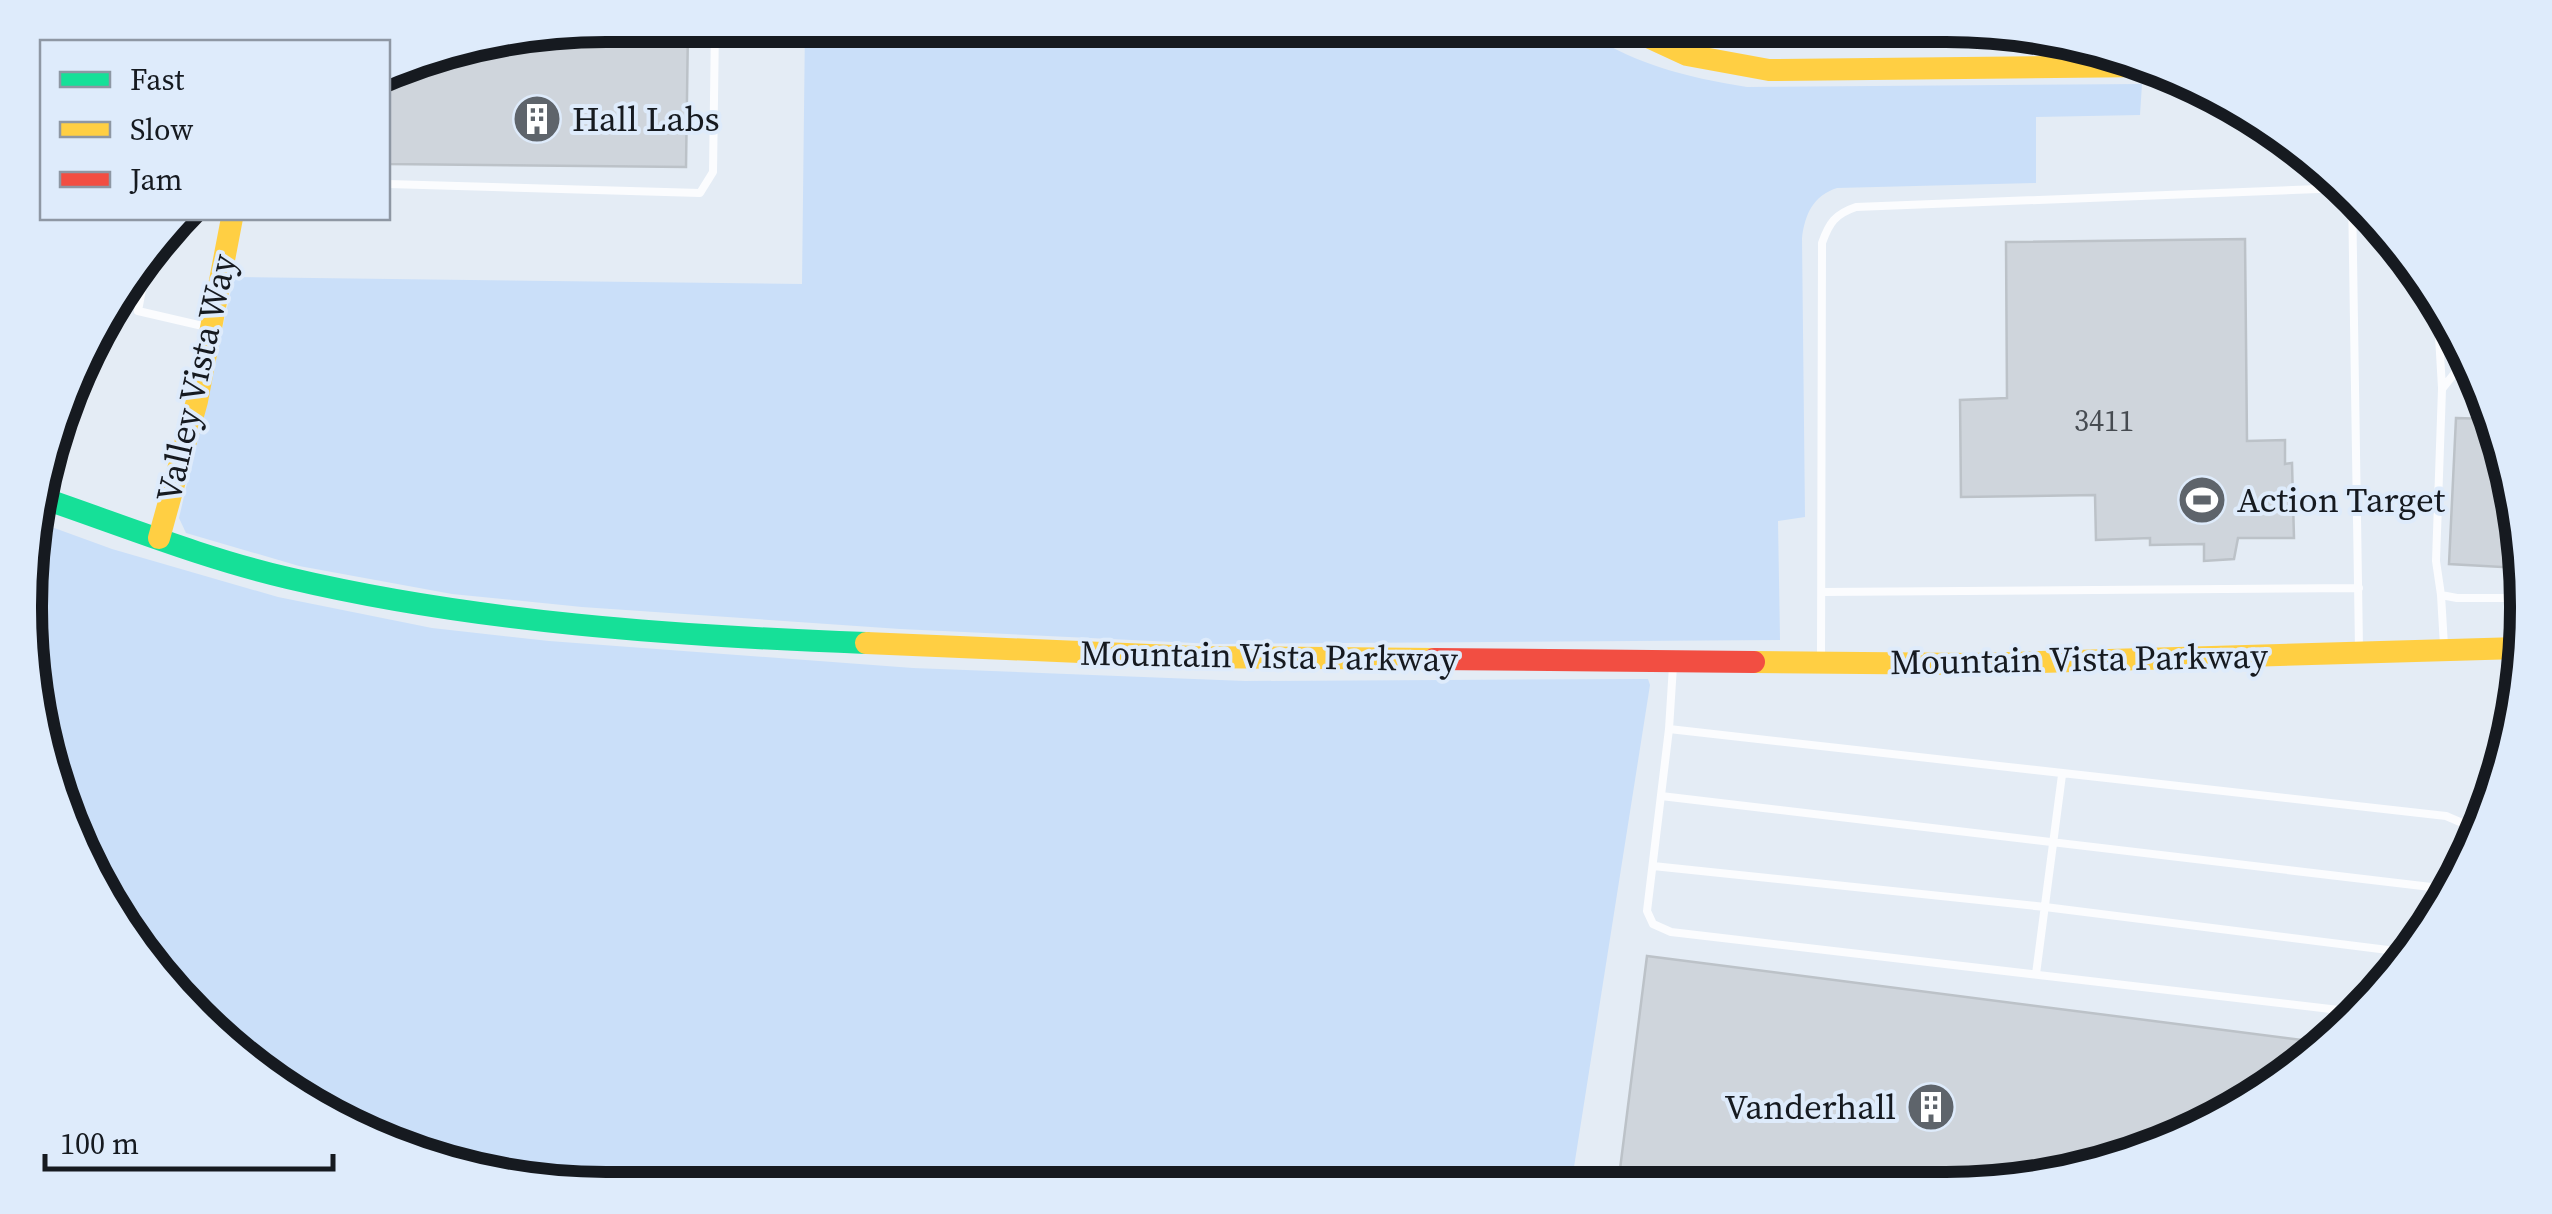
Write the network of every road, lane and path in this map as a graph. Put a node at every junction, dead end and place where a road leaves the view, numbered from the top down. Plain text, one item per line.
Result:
1 (716, 42) edge
2 (1659, 42) edge
3 (2068, 58) edge
4 (390, 184) edge
5 (2323, 189) edge
6 (2353, 217) edge
7 (232, 220) edge
8 (143, 287) edge
9 (213, 328) junction
10 (2439, 334) edge
11 (2457, 370) edge
12 (2442, 389) junction
13 (52, 502) edge
14 (158, 538) junction
15 (2360, 588) junction
16 (1822, 592) junction
17 (2440, 595) junction
18 (2509, 597) edge
19 (2508, 648) edge
20 (2444, 650) junction
21 (2359, 653) junction
22 (1673, 662) junction
23 (1821, 663) junction
24 (1669, 730) junction
25 (2062, 775) junction
26 (1661, 796) junction
27 (2467, 825) edge
28 (2054, 840) junction
29 (1653, 866) junction
30 (2435, 887) edge
31 (2045, 907) junction
32 (2394, 950) edge
33 (2036, 974) junction
34 (2340, 1010) edge

1 - 4 lane
2 - 3 street
5 - 16 lane
6 - 15 lane
7 - 9 street, Valley Vista Way
8 - 9 lane
9 - 14 street, Valley Vista Way
10 - 12 lane
11 - 12 lane
12 - 17 lane
13 - 14 street, Mountain Vista Parkway
14 - 22 street, Mountain Vista Parkway
15 - 16 lane
15 - 21 lane
16 - 23 lane
17 - 18 lane
17 - 20 lane
19 - 20 street, Mountain Vista Parkway
20 - 21 street, Mountain Vista Parkway
21 - 23 street, Mountain Vista Parkway
22 - 23 street, Mountain Vista Parkway
22 - 24 lane
24 - 25 lane
24 - 26 lane
25 - 27 lane
25 - 28 lane
26 - 28 lane
26 - 29 lane
28 - 30 lane
28 - 31 lane
29 - 31 lane
29 - 33 lane
31 - 32 lane
31 - 33 lane
33 - 34 lane

